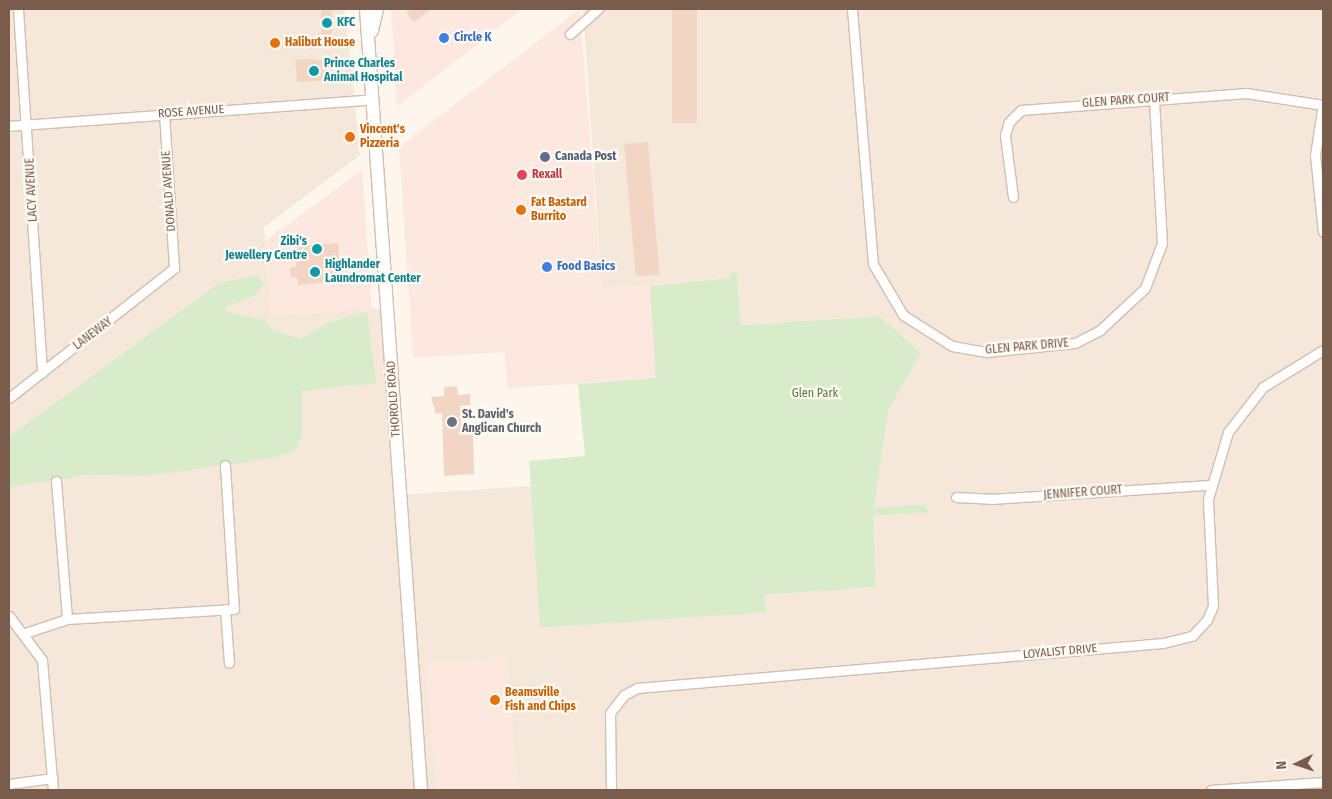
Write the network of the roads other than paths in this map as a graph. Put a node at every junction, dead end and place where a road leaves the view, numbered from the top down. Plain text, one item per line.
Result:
1 (18, 9) edge
2 (366, 9) edge
3 (376, 9) edge
4 (598, 9) edge
5 (852, 9) edge
6 (570, 34) dead end
7 (369, 43) junction
8 (1154, 99) junction
9 (373, 100) junction
10 (1323, 105) edge
11 (164, 113) junction
12 (28, 125) junction
13 (9, 126) edge
14 (1013, 196) dead end
15 (1323, 232) edge
16 (174, 268) joint
17 (1323, 350) edge
18 (42, 372) junction
19 (9, 398) edge
20 (225, 465) dead end
21 (56, 481) dead end
22 (1210, 485) junction
23 (956, 497) dead end
24 (226, 609) junction
25 (9, 616) edge
26 (67, 619) junction
27 (25, 633) junction
28 (229, 663) dead end
29 (52, 778) junction
30 (1323, 782) edge
31 (9, 784) edge
32 (53, 790) edge
33 (421, 790) edge
34 (611, 790) edge
35 (1211, 790) edge

1 - 12 street, LACY AVENUE
2 - 7 street, THOROLD ROAD
3 - 7 street
4 - 6 street
5 - 8 street, GLEN PARK DRIVE
7 - 9 street, THOROLD ROAD
8 - 10 street, GLEN PARK COURT
8 - 14 street, GLEN PARK COURT
9 - 11 street, ROSE AVENUE
9 - 33 street, THOROLD ROAD
10 - 15 street
11 - 12 street, ROSE AVENUE
11 - 16 street, DONALD AVENUE
12 - 13 street, ROSE AVENUE
12 - 18 street, LACY AVENUE
16 - 18 street, LANEWAY
17 - 22 street, LOYALIST DRIVE
18 - 19 street, LANEWAY
20 - 24 street
21 - 26 street
22 - 23 street, JENNIFER COURT
22 - 34 street, LOYALIST DRIVE
24 - 26 street
24 - 28 street
25 - 27 street
26 - 27 street
27 - 29 street
29 - 31 street
29 - 32 street
30 - 35 street

